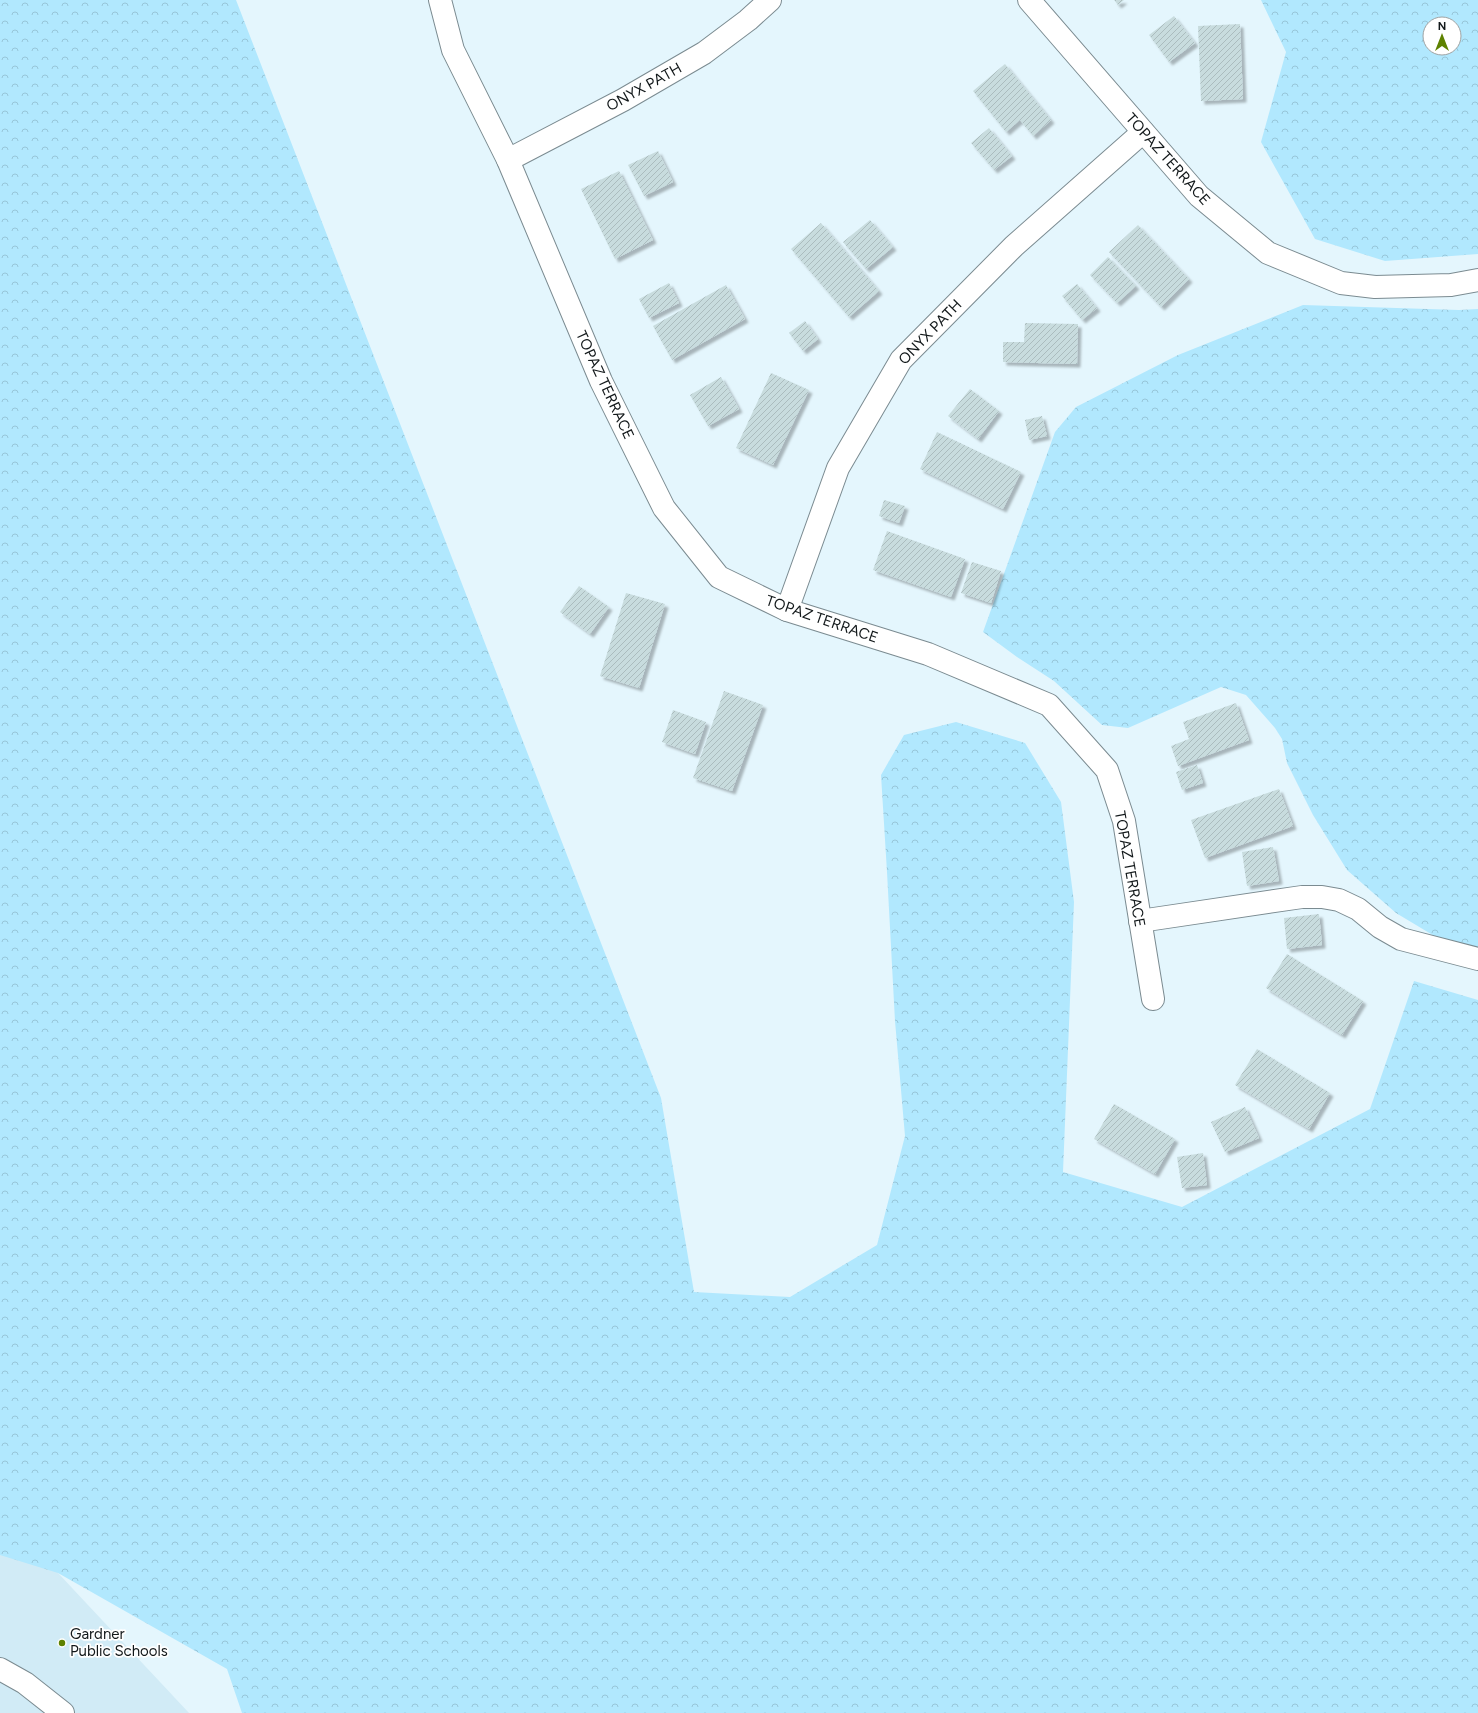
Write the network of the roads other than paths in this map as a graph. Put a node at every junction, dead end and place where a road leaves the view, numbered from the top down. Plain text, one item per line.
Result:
1 (440, 0) edge
2 (770, 0) edge
3 (1029, 0) edge
4 (1143, 132) junction
5 (508, 160) junction
6 (1478, 280) edge
7 (786, 610) junction
8 (1140, 921) junction
9 (1478, 959) edge
10 (1153, 999) dead end
11 (0, 1669) edge
12 (63, 1713) edge

1 - 5 street, TOPAZ TERRACE
2 - 5 street, ONYX PATH
3 - 4 street, TOPAZ TERRACE
4 - 6 street, TOPAZ TERRACE
4 - 7 street, ONYX PATH
5 - 7 street, TOPAZ TERRACE
7 - 8 street, TOPAZ TERRACE
8 - 9 street
8 - 10 street, TOPAZ TERRACE
11 - 12 street

